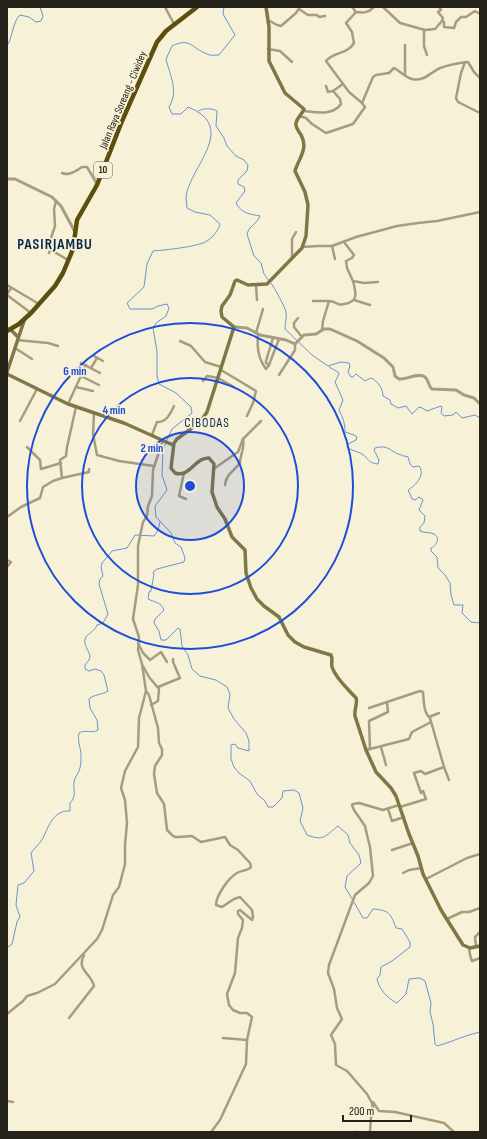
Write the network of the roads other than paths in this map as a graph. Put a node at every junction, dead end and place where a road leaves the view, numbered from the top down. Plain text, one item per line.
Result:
1 (165, 7) edge
2 (197, 7) edge
3 (266, 7) edge
4 (352, 7) edge
5 (374, 7) edge
6 (383, 7) edge
7 (439, 7) edge
8 (300, 8) edge
9 (356, 12) junction
10 (480, 14) edge
11 (325, 16) dead end
12 (268, 20) junction
13 (442, 21) junction
14 (174, 25) junction
15 (424, 30) junction
16 (405, 45) dead end
17 (268, 49) junction
18 (427, 55) dead end
19 (292, 62) dead end
20 (465, 62) junction
21 (405, 76) junction
22 (480, 78) edge
23 (342, 84) junction
24 (326, 86) dead end
25 (333, 91) junction
26 (362, 103) junction
27 (304, 111) junction
28 (480, 113) edge
29 (298, 116) junction
30 (62, 173) dead end
31 (7, 180) edge
32 (97, 185) junction
33 (56, 201) junction
34 (480, 212) edge
35 (75, 232) junction
36 (296, 232) dead end
37 (50, 241) junction
38 (40, 242) dead end
39 (344, 242) junction
40 (332, 246) junction
41 (302, 248) junction
42 (51, 250) junction
43 (49, 253) dead end
44 (292, 257) junction
45 (335, 259) dead end
46 (69, 260) junction
47 (353, 281) junction
48 (378, 282) dead end
49 (7, 285) edge
50 (256, 285) junction
51 (11, 288) junction
52 (7, 295) edge
53 (257, 300) dead end
54 (313, 300) dead end
55 (354, 300) junction
56 (329, 301) junction
57 (39, 305) junction
58 (370, 305) dead end
59 (263, 309) dead end
60 (31, 313) junction
61 (298, 318) dead end
62 (24, 321) junction
63 (234, 327) junction
64 (8, 330) edge
65 (322, 330) junction
66 (257, 334) junction
67 (301, 337) junction
68 (17, 338) junction
69 (273, 338) junction
70 (278, 339) junction
71 (180, 340) dead end
72 (296, 343) junction
73 (58, 346) dead end
74 (14, 347) junction
75 (32, 359) dead end
76 (103, 361) dead end
77 (81, 363) dead end
78 (268, 365) junction
79 (86, 366) junction
80 (91, 368) junction
81 (222, 369) junction
82 (7, 373) edge
83 (100, 373) dead end
84 (279, 375) dead end
85 (81, 376) junction
86 (218, 378) junction
87 (203, 381) dead end
88 (99, 385) dead end
89 (76, 386) junction
90 (234, 387) dead end
91 (37, 389) junction
92 (93, 391) dead end
93 (68, 404) junction
94 (480, 404) edge
95 (174, 406) dead end
96 (76, 407) junction
97 (94, 413) junction
98 (247, 416) dead end
99 (20, 421) dead end
100 (261, 421) dead end
101 (152, 435) junction
102 (243, 439) junction
103 (163, 440) junction
104 (171, 444) junction
105 (26, 447) dead end
106 (61, 463) junction
107 (152, 466) junction
108 (214, 468) junction
109 (89, 469) dead end
110 (184, 473) junction
111 (62, 478) junction
112 (226, 485) dead end
113 (186, 498) dead end
114 (7, 517) edge
115 (7, 560) edge
116 (7, 567) edge
117 (138, 642) junction
118 (173, 659) dead end
119 (167, 662) dead end
120 (142, 664) junction
121 (158, 687) junction
122 (146, 691) junction
123 (387, 702) junction
124 (151, 705) junction
125 (369, 708) dead end
126 (439, 713) dead end
127 (429, 718) junction
128 (431, 722) junction
129 (381, 747) junction
130 (368, 750) junction
131 (386, 764) dead end
132 (444, 767) junction
133 (449, 780) dead end
134 (400, 806) junction
135 (388, 809) junction
136 (404, 817) junction
137 (413, 843) junction
138 (392, 850) dead end
139 (480, 854) edge
140 (421, 868) junction
141 (403, 873) dead end
142 (425, 880) junction
143 (480, 908) edge
144 (447, 919) junction
145 (480, 932) edge
146 (478, 947) edge
147 (469, 948) junction
148 (87, 949) junction
149 (480, 958) edge
150 (7, 1014) edge
151 (69, 1018) dead end
152 (223, 1038) dead end
153 (247, 1040) junction
154 (7, 1101) edge
155 (372, 1101) junction
156 (13, 1102) dead end
157 (211, 1132) edge
158 (353, 1132) edge
159 (357, 1132) edge
160 (370, 1132) edge
161 (454, 1132) edge

1 - 14 street
2 - 14 highway, Jalan Raya Soreang - Ciwidey / 10
3 - 12 main road
4 - 9 street
5 - 9 street
6 - 15 street
7 - 13 street
8 - 11 street
8 - 12 street
9 - 23 street
10 - 13 street
12 - 17 main road
13 - 15 street
14 - 32 highway, Jalan Raya Soreang - Ciwidey / 10
15 - 18 street
16 - 21 street
17 - 19 street
17 - 27 main road
20 - 21 street
20 - 22 street
20 - 28 street
21 - 26 street
23 - 25 street
23 - 26 street
24 - 25 street
25 - 27 street
26 - 29 street
27 - 29 main road
29 - 41 main road
30 - 32 street
31 - 33 street
32 - 35 highway, Jalan Raya Soreang - Ciwidey / 10
33 - 35 street
33 - 37 street
34 - 39 street
35 - 46 highway, Jalan Raya Soreang - Ciwidey / 10
36 - 44 street
37 - 38 street
37 - 42 street
39 - 40 street
39 - 47 street
40 - 41 street
40 - 45 street
41 - 44 main road
42 - 43 street
42 - 46 street
44 - 50 main road
46 - 57 highway, Jalan Raya Soreang - Ciwidey / 10
47 - 48 street
47 - 55 street
49 - 51 street
50 - 53 street
50 - 63 main road
51 - 52 street
51 - 57 street
52 - 60 street
54 - 56 street
55 - 56 street
55 - 58 street
56 - 65 street
57 - 60 highway, Jalan Raya Soreang - Ciwidey / 10
59 - 66 street
60 - 62 highway, Jalan Raya Soreang - Ciwidey / 10
61 - 67 street
62 - 64 highway, Jalan Raya Soreang - Ciwidey / 10
62 - 68 main road
63 - 66 street
63 - 81 main road
64 - 68 main road
65 - 67 street
65 - 94 street
66 - 69 street
66 - 78 street
67 - 72 street
68 - 73 street
68 - 74 main road
69 - 70 street
69 - 78 street
70 - 72 street
70 - 78 street
71 - 81 street
72 - 84 street
74 - 75 street
74 - 82 main road
76 - 80 street
77 - 79 street
79 - 80 street
79 - 85 street
80 - 83 street
81 - 86 main road
81 - 98 street
82 - 91 main road
85 - 88 street
85 - 89 street
86 - 87 street
86 - 90 street
86 - 104 main road
89 - 92 street
89 - 93 street
91 - 93 main road
91 - 99 street
93 - 96 main road
95 - 101 street
96 - 97 main road
96 - 106 street
97 - 101 main road
97 - 107 street
100 - 102 street
101 - 103 main road
102 - 108 street
102 - 112 street
103 - 104 main road
103 - 107 street
104 - 110 main road
105 - 106 street
106 - 111 street
107 - 117 street
108 - 110 main road
108 - 130 main road
109 - 111 street
110 - 113 street
111 - 114 street
115 - 116 street
117 - 119 street
117 - 120 street
118 - 121 street
120 - 121 street
120 - 122 street
121 - 124 street
122 - 124 street
122 - 148 street
123 - 125 street
123 - 127 street
123 - 130 street
124 - 153 street
126 - 127 street
127 - 128 street
128 - 129 street
128 - 132 street
129 - 130 street
129 - 131 street
130 - 134 main road
132 - 133 street
132 - 134 street
134 - 135 street
134 - 136 main road
135 - 136 street
135 - 155 street
136 - 137 main road
137 - 138 street
137 - 140 main road
139 - 142 street
140 - 141 street
140 - 142 main road
142 - 144 main road
143 - 144 street
144 - 147 main road
145 - 146 street
146 - 147 main road
147 - 149 street
148 - 150 street
148 - 151 street
152 - 153 street
153 - 157 street
154 - 156 street
155 - 160 street
155 - 161 street
158 - 159 street

